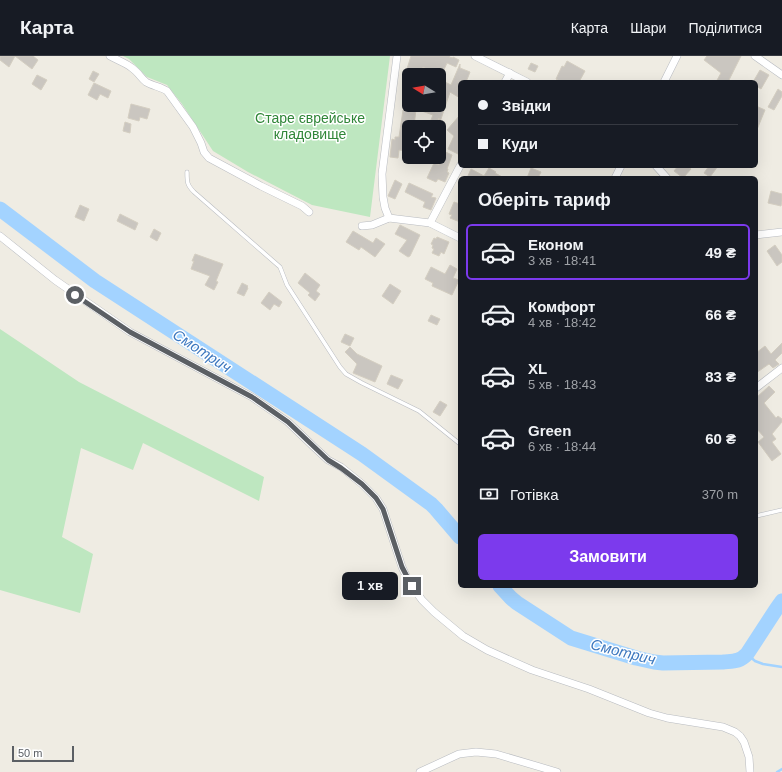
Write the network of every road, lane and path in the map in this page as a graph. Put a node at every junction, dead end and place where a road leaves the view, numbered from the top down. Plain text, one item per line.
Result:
1 (110, 56) edge
2 (397, 56) edge
3 (475, 56) edge
4 (677, 56) edge
5 (755, 56) edge
6 (510, 73) junction
7 (782, 75) edge
8 (506, 80) edge
9 (523, 80) edge
10 (665, 80) edge
11 (459, 168) edge
12 (658, 168) edge
13 (187, 172) dead end
14 (665, 176) edge
15 (309, 212) dead end
16 (389, 218) junction
17 (430, 223) junction
18 (362, 226) dead end
19 (782, 232) edge
20 (758, 235) edge
21 (0, 236) edge
22 (458, 237) edge
23 (782, 368) edge
24 (758, 386) edge
25 (458, 442) edge
26 (782, 510) edge
27 (758, 516) edge
28 (420, 772) edge
29 (557, 772) edge
30 (750, 772) edge

1 - 15 street
2 - 16 street
3 - 6 street
4 - 10 street
5 - 7 street
6 - 8 street
6 - 9 street
11 - 17 street
12 - 14 street
13 - 25 lane
16 - 17 street
16 - 18 street
17 - 22 street
19 - 20 street
21 - 30 street
23 - 24 street
26 - 27 lane
28 - 29 street

